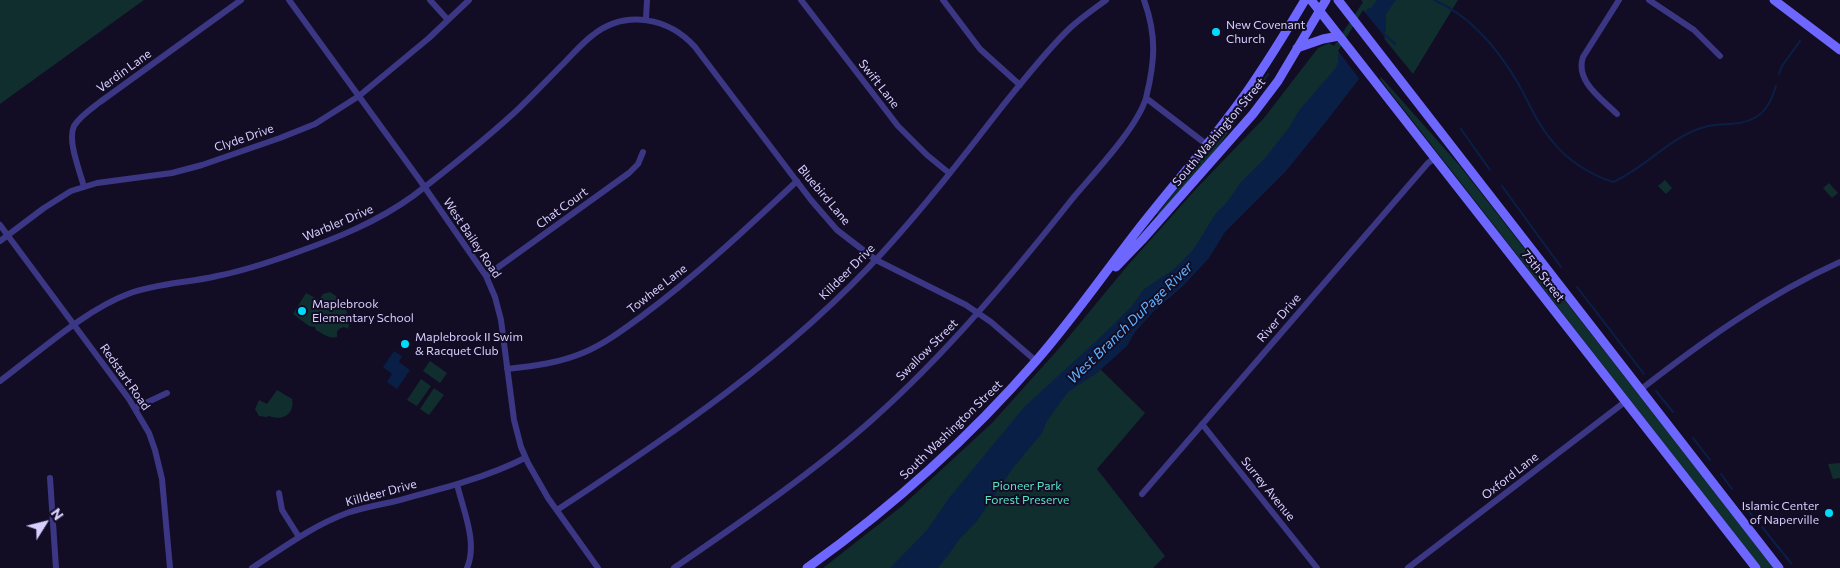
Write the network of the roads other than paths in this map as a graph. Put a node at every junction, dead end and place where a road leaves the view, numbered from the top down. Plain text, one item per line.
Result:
1 (241, 0) edge
2 (289, 0) edge
3 (430, 0) edge
4 (469, 0) edge
5 (646, 0) edge
6 (801, 0) edge
7 (943, 0) edge
8 (1106, 0) edge
9 (1144, 0) edge
10 (1305, 0) edge
11 (1311, 0) edge
12 (1326, 0) edge
13 (1338, 0) edge
14 (1619, 0) edge
15 (1649, 0) edge
16 (1774, 0) edge
17 (1320, 11) junction
18 (646, 19) junction
19 (448, 20) junction
20 (1340, 36) junction
21 (1297, 48) junction
22 (1840, 50) edge
23 (1720, 56) dead end
24 (1020, 85) junction
25 (358, 96) junction
26 (1146, 98) junction
27 (1617, 114) dead end
28 (1206, 144) junction
29 (643, 152) dead end
30 (1434, 158) junction
31 (949, 174) junction
32 (797, 181) junction
33 (84, 187) junction
34 (424, 187) junction
35 (0, 225) edge
36 (8, 236) junction
37 (0, 242) edge
38 (876, 260) junction
39 (1840, 262) edge
40 (486, 276) junction
41 (1094, 290) junction
42 (979, 314) junction
43 (75, 325) junction
44 (1036, 361) junction
45 (507, 369) junction
46 (0, 381) edge
47 (1640, 390) junction
48 (167, 393) dead end
49 (1626, 401) junction
50 (135, 408) junction
51 (1202, 424) junction
52 (526, 458) junction
53 (50, 478) dead end
54 (457, 484) junction
55 (280, 493) dead end
56 (1142, 494) dead end
57 (557, 510) junction
58 (299, 537) junction
59 (56, 568) edge
60 (170, 568) edge
61 (252, 568) edge
62 (467, 568) edge
63 (598, 568) edge
64 (674, 568) edge
65 (807, 568) edge
66 (1317, 568) edge
67 (1408, 568) edge
68 (1756, 568) edge
69 (1779, 568) edge

1 - 33 street, Verdin Lane
2 - 25 street, West Bailey Road
3 - 19 street
4 - 19 street, Clyde Drive
5 - 18 street
6 - 31 street, Swift Lane
7 - 24 street
8 - 24 street, Killdeer Drive
9 - 26 street, Swallow Street
10 - 28 main road, South Washington Street
11 - 17 main road, 75th Street
12 - 17 main road, South Washington Street
13 - 47 main road, 75th Street
14 - 27 street
15 - 23 street
16 - 22 main road
17 - 20 main road, 75th Street
17 - 21 main road, South Washington Street
18 - 32 street, Bluebird Lane
18 - 34 street, Warbler Drive
19 - 25 street, Clyde Drive
20 - 21 main road
20 - 30 main road, 75th Street
21 - 41 main road, South Washington Street
24 - 31 street, Killdeer Drive
25 - 33 street, Clyde Drive
25 - 34 street, West Bailey Road
26 - 28 street
26 - 42 street, Swallow Street
28 - 41 main road, South Washington Street
29 - 40 street, Chat Court
30 - 49 main road, 75th Street
30 - 51 street, River Drive
31 - 38 street, Killdeer Drive
32 - 38 street, Bluebird Lane
32 - 45 street, Towhee Lane
33 - 36 street, Clyde Drive
34 - 40 street, West Bailey Road
34 - 43 street, Warbler Drive
35 - 36 street, Redstart Road
36 - 37 street, Clyde Drive
36 - 43 street, Redstart Road
38 - 42 street, Bluebird Lane
38 - 57 street, Killdeer Drive
39 - 47 street
40 - 45 street, West Bailey Road
41 - 44 main road, South Washington Street
42 - 44 street, Bluebird Lane
42 - 64 street, Swallow Street
43 - 46 street, Warbler Drive
43 - 50 street, Redstart Road
44 - 65 main road, South Washington Street
45 - 52 street, West Bailey Road
47 - 69 main road, 75th Street
48 - 50 street
49 - 67 street, Oxford Lane
49 - 68 main road, 75th Street
50 - 60 street, Redstart Road
51 - 56 street, River Drive
51 - 66 street, Surrey Avenue
52 - 54 street, Killdeer Drive
52 - 57 street, West Bailey Road
53 - 59 street
54 - 58 street, Killdeer Drive
54 - 62 street
55 - 58 street
57 - 63 street, West Bailey Road
58 - 61 street, Killdeer Drive

